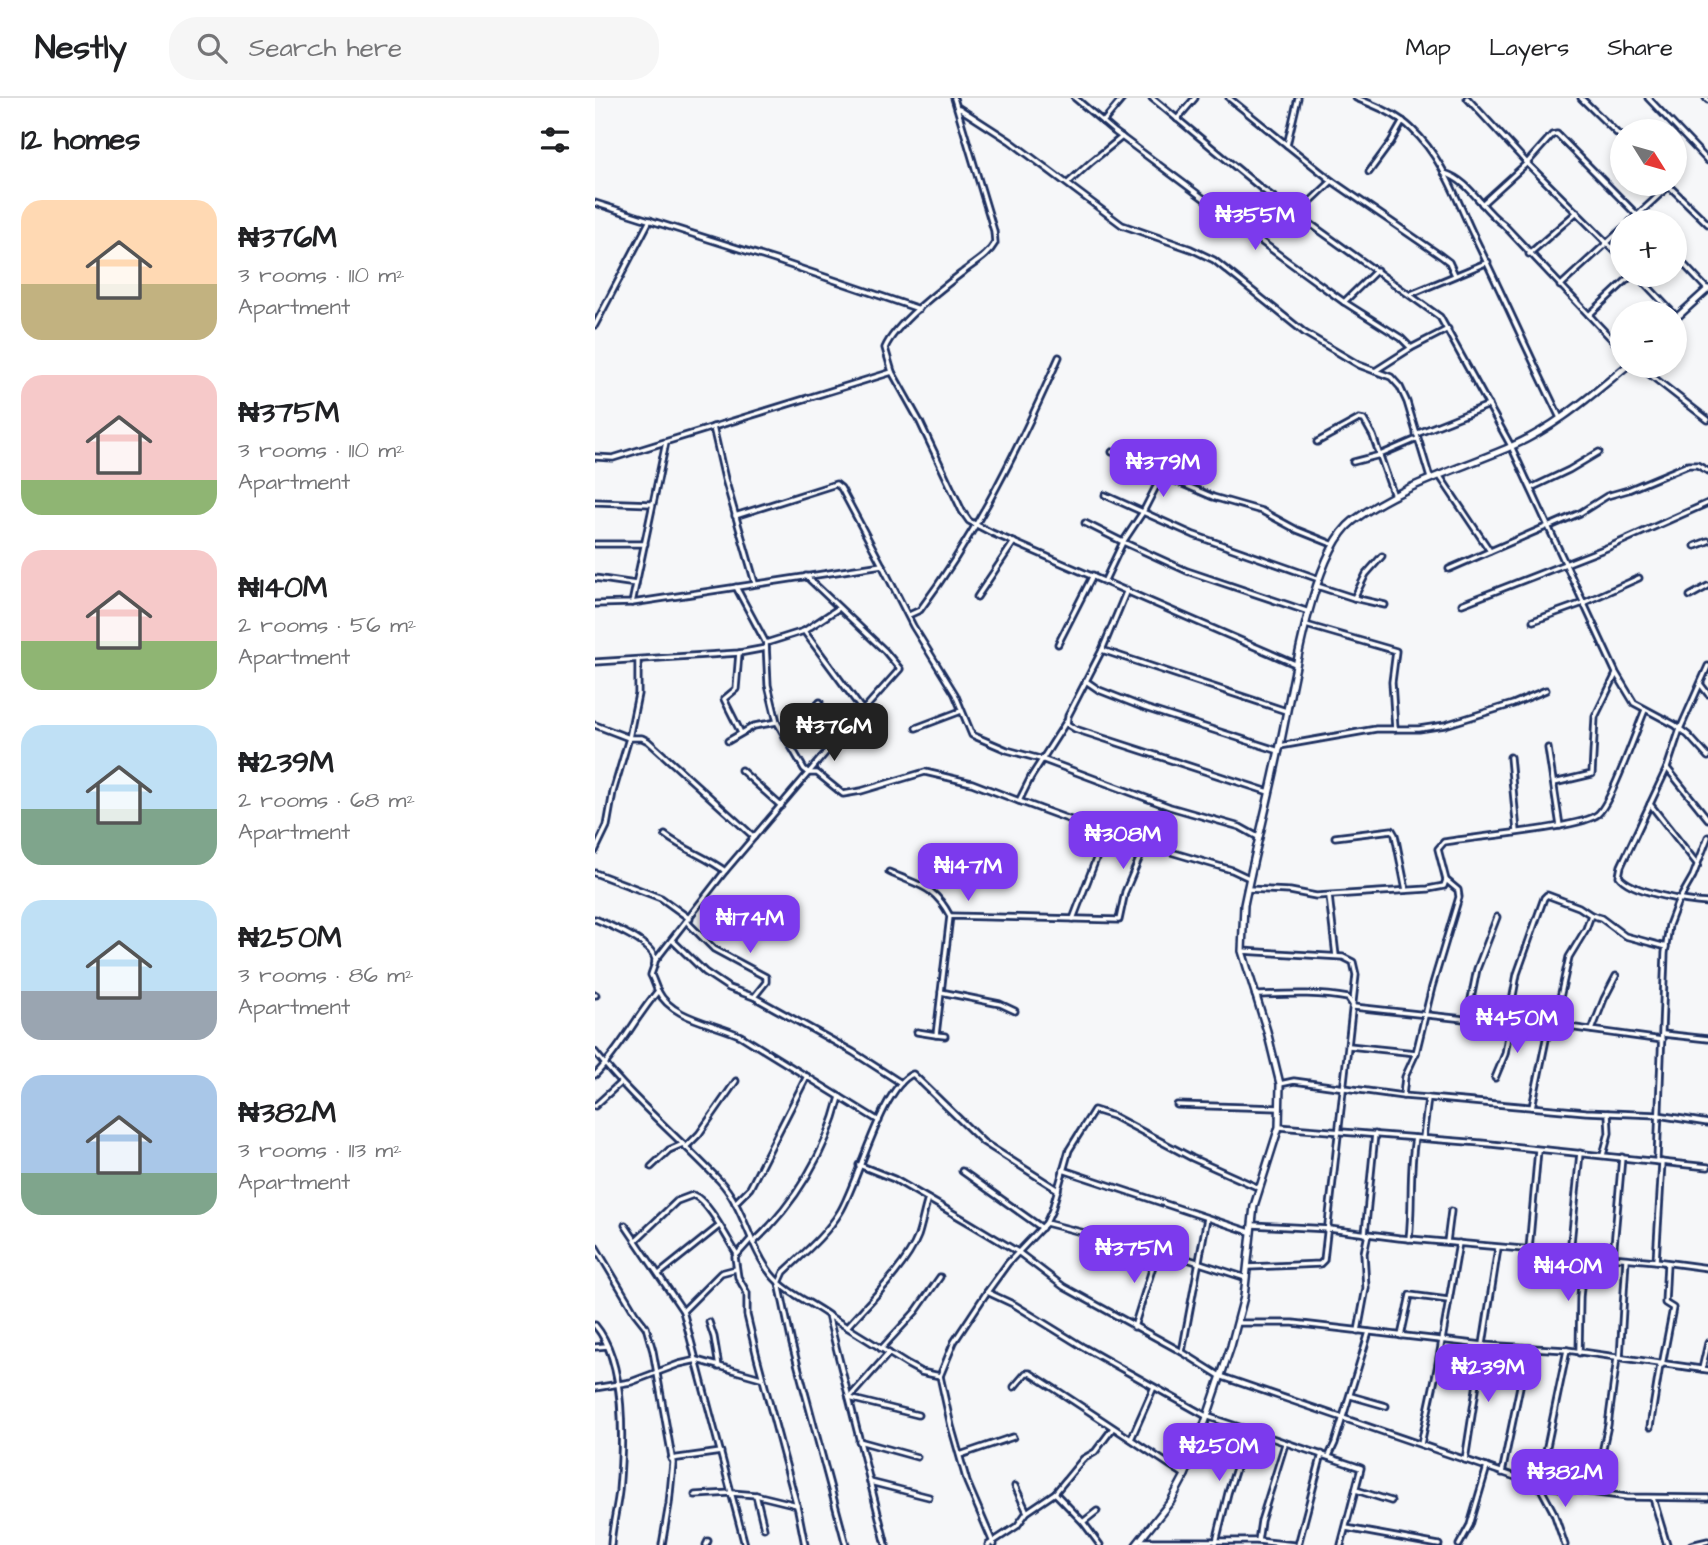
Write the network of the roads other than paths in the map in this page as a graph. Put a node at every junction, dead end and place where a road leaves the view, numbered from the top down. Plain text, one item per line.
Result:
1 (954, 98) edge
2 (1075, 98) edge
3 (1123, 98) edge
4 (1152, 98) edge
5 (1195, 98) edge
6 (1229, 98) edge
7 (1298, 98) edge
8 (1356, 98) edge
9 (1468, 98) edge
10 (1581, 98) edge
11 (1593, 98) edge
12 (1648, 98) edge
13 (1587, 103) junction
14 (957, 107) junction
15 (1177, 119) junction
16 (1403, 121) junction
17 (1103, 122) junction
18 (1610, 126) edge
19 (1122, 137) junction
20 (1287, 145) junction
21 (1708, 149) edge
22 (1702, 154) junction
23 (1708, 161) edge
24 (1527, 163) junction
25 (1369, 172) dead end
26 (1444, 173) junction
27 (1332, 181) junction
28 (1068, 183) junction
29 (1657, 196) edge
30 (1679, 196) edge
31 (595, 203) edge
32 (1482, 204) junction
33 (1631, 210) edge
34 (1643, 210) edge
35 (1577, 212) junction
36 (1297, 213) junction
37 (650, 220) junction
38 (1708, 225) edge
39 (1608, 242) junction
40 (1610, 244) edge
41 (1529, 254) junction
42 (1488, 262) junction
43 (1687, 267) edge
44 (1377, 270) junction
45 (1455, 275) junction
46 (1560, 286) junction
47 (1621, 287) edge
48 (1647, 287) edge
49 (1708, 289) edge
50 (1411, 294) junction
51 (1660, 301) edge
52 (1344, 302) junction
53 (1687, 306) edge
54 (919, 309) junction
55 (1589, 315) junction
56 (595, 325) edge
57 (1448, 329) junction
58 (1610, 337) edge
59 (1411, 348) junction
60 (1059, 356) dead end
61 (1375, 371) junction
62 (892, 372) junction
63 (1613, 378) edge
64 (1655, 378) edge
65 (1489, 405) junction
66 (1708, 419) edge
67 (1562, 420) junction
68 (713, 427) junction
69 (1417, 436) junction
70 (666, 442) junction
71 (1317, 442) dead end
72 (1511, 446) junction
73 (1112, 452) dead end
74 (1599, 452) dead end
75 (1380, 455) junction
76 (595, 457) edge
77 (1353, 463) dead end
78 (1708, 471) edge
79 (1162, 475) junction
80 (1440, 475) junction
81 (1431, 479) junction
82 (1531, 488) junction
83 (1105, 495) dead end
84 (1394, 496) junction
85 (595, 502) edge
86 (1708, 503) edge
87 (653, 504) junction
88 (1143, 512) junction
89 (735, 516) junction
90 (1085, 523) dead end
91 (976, 525) junction
92 (1549, 526) junction
93 (1708, 541) edge
94 (1014, 542) junction
95 (1123, 542) junction
96 (595, 544) edge
97 (645, 544) junction
98 (1332, 544) junction
99 (1695, 546) dead end
100 (1490, 551) junction
101 (1383, 556) dead end
102 (882, 565) junction
103 (1565, 565) junction
104 (1449, 569) dead end
105 (1093, 575) junction
106 (806, 576) junction
107 (595, 578) edge
108 (1639, 578) dead end
109 (1105, 580) junction
110 (1318, 582) junction
111 (755, 583) junction
112 (636, 584) junction
113 (1708, 586) edge
114 (736, 587) junction
115 (1127, 590) junction
116 (1690, 596) dead end
117 (977, 597) dead end
118 (1354, 598) junction
119 (632, 603) junction
120 (1583, 603) junction
121 (595, 604) edge
122 (1462, 604) dead end
123 (1385, 605) dead end
124 (839, 608) junction
125 (1309, 612) junction
126 (909, 615) junction
127 (1533, 621) dead end
128 (1306, 625) junction
129 (804, 631) junction
130 (1058, 643) dead end
131 (766, 646) junction
132 (1102, 650) junction
133 (739, 653) junction
134 (638, 661) junction
135 (595, 662) edge
136 (1297, 665) junction
137 (1708, 666) edge
138 (1616, 674) junction
139 (1086, 681) junction
140 (1700, 684) junction
141 (1546, 690) dead end
142 (1708, 694) edge
143 (820, 702) dead end
144 (1645, 710) junction
145 (863, 711) junction
146 (961, 711) junction
147 (1287, 711) junction
148 (777, 722) junction
149 (1066, 722) junction
150 (595, 725) edge
151 (916, 728) dead end
152 (1395, 729) junction
153 (1679, 729) junction
154 (741, 733) junction
155 (629, 738) junction
156 (785, 738) junction
157 (728, 741) dead end
158 (1279, 748) junction
159 (1548, 748) dead end
160 (1510, 757) dead end
161 (1708, 757) edge
162 (1044, 761) junction
163 (1667, 768) junction
164 (741, 771) dead end
165 (809, 773) junction
166 (1554, 783) junction
167 (1269, 792) junction
168 (1019, 801) junction
169 (1650, 804) junction
170 (781, 806) junction
171 (1708, 820) edge
172 (1560, 826) junction
173 (1106, 832) junction
174 (1517, 832) junction
175 (665, 835) dead end
176 (754, 837) junction
177 (1258, 837) junction
178 (1335, 837) dead end
179 (1708, 837) edge
180 (1145, 845) junction
181 (595, 851) edge
182 (1698, 865) junction
183 (725, 871) junction
184 (889, 872) dead end
185 (595, 873) edge
186 (1249, 878) junction
187 (1446, 880) junction
188 (1247, 889) junction
189 (1406, 890) junction
190 (1329, 896) junction
191 (1680, 898) junction
192 (1708, 903) edge
193 (1591, 915) junction
194 (950, 916) junction
195 (1497, 917) dead end
196 (595, 919) edge
197 (688, 920) junction
198 (1072, 920) junction
199 (672, 941) junction
200 (1666, 947) junction
201 (1242, 951) junction
202 (1336, 956) junction
203 (655, 961) junction
204 (1616, 976) dead end
205 (658, 991) junction
206 (941, 992) junction
207 (1255, 995) junction
208 (754, 997) junction
209 (1354, 1007) junction
210 (1016, 1011) dead end
211 (1426, 1015) junction
212 (1467, 1019) junction
213 (1509, 1024) junction
214 (1552, 1025) junction
215 (1591, 1030) junction
216 (917, 1032) dead end
217 (1663, 1034) junction
218 (936, 1035) junction
219 (945, 1036) dead end
220 (1708, 1039) edge
221 (1662, 1040) junction
222 (1348, 1046) junction
223 (595, 1052) edge
224 (1416, 1053) junction
225 (605, 1065) junction
226 (595, 1075) edge
227 (807, 1076) junction
228 (1495, 1078) dead end
229 (736, 1081) dead end
230 (620, 1083) junction
231 (901, 1083) junction
232 (1280, 1084) junction
233 (1343, 1088) junction
234 (840, 1096) junction
235 (1403, 1096) junction
236 (1428, 1098) junction
237 (1177, 1105) dead end
238 (595, 1106) edge
239 (1532, 1107) junction
240 (1281, 1108) junction
241 (1608, 1113) junction
242 (1658, 1115) junction
243 (879, 1121) junction
244 (1708, 1123) edge
245 (1279, 1127) junction
246 (1338, 1132) junction
247 (1375, 1134) junction
248 (1415, 1138) junction
249 (1423, 1138) junction
250 (684, 1146) junction
251 (1538, 1150) junction
252 (1580, 1153) junction
253 (1603, 1155) junction
254 (1622, 1157) junction
255 (1659, 1161) junction
256 (859, 1165) junction
257 (651, 1167) dead end
258 (1708, 1167) edge
259 (1063, 1170) junction
260 (962, 1171) dead end
261 (1259, 1188) junction
262 (1058, 1190) junction
263 (928, 1199) junction
264 (735, 1203) junction
265 (1451, 1210) dead end
266 (1207, 1217) junction
267 (1046, 1223) junction
268 (625, 1224) dead end
269 (719, 1226) junction
270 (1042, 1228) junction
271 (1250, 1228) junction
272 (1329, 1229) junction
273 (1366, 1234) junction
274 (1409, 1239) junction
275 (636, 1240) junction
276 (752, 1241) junction
277 (1447, 1242) junction
278 (1459, 1243) junction
279 (595, 1246) edge
280 (1498, 1247) junction
281 (1529, 1249) junction
282 (1158, 1250) junction
283 (1018, 1252) junction
284 (737, 1254) junction
285 (1570, 1254) junction
286 (1584, 1255) junction
287 (1613, 1257) junction
288 (1626, 1259) junction
289 (1656, 1261) junction
290 (1199, 1262) junction
291 (1667, 1263) junction
292 (1247, 1267) junction
293 (1708, 1268) edge
294 (736, 1269) junction
295 (659, 1274) junction
296 (940, 1277) dead end
297 (1246, 1278) junction
298 (779, 1283) junction
299 (987, 1292) junction
300 (1448, 1300) junction
301 (683, 1311) junction
302 (828, 1315) junction
303 (709, 1322) dead end
304 (1238, 1323) junction
305 (595, 1325) edge
306 (847, 1327) junction
307 (1134, 1327) junction
308 (1358, 1331) junction
309 (1369, 1332) junction
310 (1401, 1336) junction
311 (1442, 1340) junction
312 (1708, 1343) edge
313 (1483, 1345) junction
314 (607, 1346) junction
315 (595, 1347) edge
316 (1528, 1347) junction
317 (881, 1349) junction
318 (1567, 1350) junction
319 (1182, 1352) junction
320 (889, 1353) junction
321 (1579, 1353) junction
322 (1618, 1358) junction
323 (697, 1360) junction
324 (1661, 1365) junction
325 (719, 1367) junction
326 (1702, 1369) junction
327 (1708, 1370) edge
328 (657, 1372) junction
329 (940, 1376) junction
330 (1220, 1376) junction
331 (762, 1378) junction
332 (618, 1385) junction
333 (1014, 1387) dead end
334 (1154, 1387) junction
335 (595, 1388) edge
336 (1350, 1396) junction
337 (849, 1398) junction
338 (1386, 1406) dead end
339 (918, 1415) dead end
340 (1206, 1416) junction
341 (1343, 1418) junction
342 (1650, 1427) dead end
343 (1113, 1428) junction
344 (1248, 1430) junction
345 (1013, 1437) dead end
346 (1131, 1440) junction
347 (859, 1441) junction
348 (1285, 1444) junction
349 (1421, 1444) junction
350 (1603, 1448) dead end
351 (721, 1452) junction
352 (1322, 1454) junction
353 (960, 1455) junction
354 (1328, 1456) junction
355 (917, 1457) dead end
356 (671, 1459) junction
357 (1465, 1460) junction
358 (1487, 1468) junction
359 (1502, 1473) junction
360 (1185, 1475) junction
361 (870, 1482) junction
362 (1539, 1485) junction
363 (1015, 1486) dead end
364 (1356, 1490) junction
365 (732, 1493) junction
366 (1055, 1493) junction
367 (695, 1495) dead end
368 (756, 1495) junction
369 (929, 1497) dead end
370 (1708, 1498) edge
371 (1653, 1499) junction
372 (1391, 1502) dead end
373 (797, 1504) junction
374 (1097, 1511) dead end
375 (1027, 1512) junction
376 (1083, 1522) junction
377 (764, 1528) dead end
378 (1346, 1528) junction
379 (1258, 1541) junction
380 (1708, 1541) edge
381 (1138, 1543) edge
382 (1215, 1543) edge
383 (991, 1544) edge
384 (1196, 1544) edge
385 (611, 1545) edge
386 (661, 1545) edge
387 (745, 1545) edge
388 (805, 1545) edge
389 (846, 1545) edge
390 (886, 1545) edge
391 (1100, 1545) edge
392 (1296, 1545) edge
393 (1341, 1545) edge
394 (1439, 1545) edge
395 (1459, 1545) edge
396 (1565, 1545) edge
397 (1667, 1545) edge
398 (1691, 1545) edge

1 - 14 street
2 - 17 street
3 - 17 street
4 - 15 street
5 - 15 street
6 - 20 street
7 - 20 street
8 - 16 street
9 - 24 street
10 - 13 street
11 - 13 street
12 - 22 street
13 - 18 street
14 - 28 street
14 - 54 street
15 - 36 street
16 - 25 street
16 - 26 street
17 - 19 street
19 - 28 street
19 - 52 street
20 - 27 street
21 - 22 street
22 - 23 street
24 - 32 street
24 - 33 street
24 - 35 street
26 - 32 street
26 - 42 street
27 - 36 street
27 - 45 street
28 - 61 street
29 - 34 street
30 - 38 street
31 - 37 street
32 - 41 street
35 - 39 street
35 - 41 street
36 - 44 street
37 - 54 street
37 - 56 street
39 - 40 street
39 - 46 street
41 - 46 street
42 - 45 street
42 - 67 street
43 - 49 street
44 - 50 street
44 - 52 street
45 - 50 street
46 - 55 street
47 - 55 street
48 - 51 street
49 - 53 street
50 - 57 street
52 - 59 street
54 - 62 street
55 - 58 street
57 - 59 street
57 - 65 street
59 - 61 street
60 - 91 street
61 - 69 street
62 - 68 street
62 - 91 street
63 - 67 street
64 - 66 street
65 - 69 street
65 - 72 street
67 - 72 street
68 - 70 street
68 - 89 street
69 - 75 street
69 - 81 street
70 - 76 street
70 - 87 street
71 - 75 street
72 - 80 street
72 - 82 street
73 - 79 street
74 - 82 street
75 - 77 street
75 - 84 street
78 - 92 street
79 - 88 street
79 - 98 street
80 - 81 street
80 - 100 street
81 - 84 street
82 - 92 street
83 - 88 street
84 - 98 street
85 - 87 street
86 - 103 street
87 - 97 street
88 - 95 street
88 - 110 street
89 - 102 street
89 - 111 street
90 - 95 street
91 - 94 street
91 - 126 street
92 - 100 street
92 - 103 street
93 - 99 street
94 - 105 street
94 - 117 street
95 - 109 street
95 - 125 street
96 - 97 street
97 - 112 street
98 - 110 street
100 - 104 street
101 - 118 street
102 - 106 street
102 - 126 street
103 - 120 street
103 - 122 street
105 - 109 street
105 - 130 street
106 - 111 street
106 - 124 street
107 - 112 street
108 - 120 street
109 - 115 street
110 - 118 street
110 - 125 street
111 - 114 street
112 - 119 street
113 - 116 street
114 - 119 street
114 - 131 street
115 - 132 street
115 - 136 street
118 - 123 street
119 - 121 street
120 - 127 street
120 - 138 street
124 - 129 street
124 - 145 street
125 - 128 street
126 - 146 street
128 - 136 street
128 - 152 street
129 - 131 street
129 - 145 street
131 - 133 street
131 - 148 street
132 - 139 street
132 - 147 street
133 - 134 street
133 - 154 street
134 - 135 street
134 - 155 street
136 - 147 street
137 - 140 street
138 - 144 street
138 - 166 street
139 - 149 street
139 - 158 street
140 - 142 street
140 - 153 street
141 - 152 street
143 - 156 street
144 - 153 street
144 - 172 street
145 - 165 street
146 - 151 street
146 - 162 street
147 - 158 street
148 - 154 street
148 - 156 street
149 - 162 street
149 - 167 street
150 - 155 street
152 - 158 street
153 - 161 street
153 - 163 street
154 - 157 street
155 - 176 street
155 - 181 street
156 - 165 street
158 - 167 street
159 - 166 street
160 - 174 street
162 - 168 street
162 - 177 street
163 - 169 street
163 - 171 street
164 - 170 street
165 - 168 street
165 - 170 street
166 - 172 street
167 - 177 street
168 - 173 street
169 - 182 street
169 - 191 street
170 - 176 street
172 - 174 street
173 - 180 street
173 - 198 street
174 - 187 street
175 - 183 street
176 - 183 street
177 - 186 street
178 - 189 street
179 - 182 street
180 - 186 street
180 - 198 street
182 - 191 street
183 - 197 street
184 - 194 street
185 - 197 street
186 - 188 street
187 - 189 street
187 - 211 street
188 - 190 street
188 - 201 street
189 - 190 street
190 - 202 street
191 - 192 street
191 - 200 street
193 - 200 street
193 - 213 street
193 - 214 street
194 - 198 street
194 - 206 street
195 - 212 street
196 - 203 street
197 - 199 street
197 - 208 street
199 - 203 street
199 - 208 street
200 - 217 street
201 - 202 street
201 - 207 street
202 - 209 street
203 - 205 street
204 - 215 street
205 - 225 street
205 - 227 street
206 - 210 street
206 - 218 street
207 - 209 street
207 - 232 street
208 - 231 street
209 - 211 street
209 - 222 street
211 - 212 street
211 - 224 street
212 - 213 street
213 - 214 street
213 - 228 street
214 - 215 street
214 - 239 street
215 - 221 street
216 - 218 street
217 - 220 street
217 - 221 street
218 - 219 street
221 - 242 street
222 - 224 street
222 - 233 street
223 - 225 street
224 - 235 street
225 - 226 street
225 - 230 street
227 - 234 street
227 - 264 street
229 - 250 street
230 - 238 street
230 - 250 street
231 - 243 street
231 - 262 street
232 - 233 street
232 - 240 street
233 - 235 street
233 - 246 street
234 - 243 street
234 - 276 street
235 - 236 street
236 - 239 street
236 - 249 street
237 - 240 street
239 - 241 street
240 - 245 street
241 - 242 street
241 - 253 street
242 - 244 street
242 - 255 street
243 - 256 street
245 - 246 street
245 - 261 street
246 - 247 street
246 - 272 street
247 - 248 street
247 - 273 street
248 - 249 street
248 - 274 street
249 - 251 street
250 - 257 street
250 - 264 street
251 - 252 street
251 - 281 street
252 - 253 street
252 - 285 street
253 - 254 street
254 - 255 street
254 - 287 street
255 - 258 street
255 - 289 street
256 - 263 street
256 - 298 street
259 - 261 street
259 - 262 street
259 - 266 street
260 - 270 street
261 - 271 street
262 - 267 street
263 - 283 street
263 - 306 street
264 - 276 street
265 - 277 street
266 - 271 street
266 - 290 street
267 - 270 street
267 - 282 street
268 - 275 street
269 - 275 street
269 - 284 street
269 - 295 street
270 - 283 street
271 - 272 street
271 - 292 street
272 - 273 street
272 - 292 street
273 - 274 street
273 - 308 street
274 - 277 street
275 - 295 street
276 - 284 street
276 - 298 street
277 - 278 street
278 - 280 street
278 - 300 street
279 - 328 street
280 - 281 street
280 - 313 street
281 - 285 street
282 - 290 street
282 - 307 street
283 - 299 street
283 - 307 street
284 - 294 street
285 - 286 street
286 - 287 street
286 - 321 street
287 - 288 street
288 - 289 street
288 - 322 street
289 - 291 street
290 - 297 street
290 - 319 street
291 - 293 street
291 - 324 street
292 - 297 street
294 - 301 street
294 - 331 street
295 - 301 street
296 - 317 street
297 - 304 street
298 - 302 street
298 - 389 street
299 - 329 street
299 - 334 street
300 - 310 street
300 - 311 street
301 - 323 street
302 - 306 street
302 - 337 street
303 - 325 street
304 - 308 street
304 - 330 street
305 - 314 street
306 - 317 street
307 - 319 street
308 - 309 street
309 - 310 street
309 - 336 street
310 - 311 street
311 - 313 street
311 - 349 street
312 - 326 street
313 - 316 street
313 - 357 street
314 - 315 street
314 - 332 street
316 - 318 street
316 - 359 street
317 - 320 street
318 - 321 street
318 - 362 street
319 - 330 street
320 - 329 street
320 - 337 street
321 - 322 street
322 - 324 street
322 - 350 street
323 - 325 street
323 - 328 street
323 - 351 street
324 - 326 street
324 - 342 street
325 - 331 street
326 - 327 street
328 - 332 street
328 - 356 street
329 - 353 street
330 - 340 street
330 - 341 street
331 - 373 street
332 - 335 street
332 - 385 street
333 - 343 street
334 - 340 street
334 - 346 street
336 - 338 street
336 - 341 street
337 - 339 street
337 - 347 street
340 - 344 street
340 - 360 street
341 - 349 street
341 - 354 street
343 - 346 street
343 - 366 street
344 - 348 street
344 - 382 street
345 - 353 street
346 - 360 street
347 - 355 street
347 - 361 street
348 - 352 street
348 - 379 street
349 - 357 street
351 - 356 street
351 - 365 street
352 - 354 street
352 - 392 street
353 - 383 street
354 - 364 street
356 - 386 street
357 - 358 street
358 - 359 street
358 - 395 street
359 - 362 street
360 - 381 street
361 - 369 street
361 - 390 street
362 - 371 street
362 - 396 street
363 - 375 street
364 - 372 street
364 - 378 street
365 - 367 street
365 - 368 street
365 - 387 street
366 - 375 street
366 - 376 street
368 - 373 street
368 - 377 street
370 - 371 street
371 - 397 street
373 - 388 street
374 - 376 street
375 - 383 street
376 - 391 street
378 - 393 street
378 - 394 street
379 - 382 street
379 - 392 street
380 - 398 street
381 - 384 street
382 - 384 street

